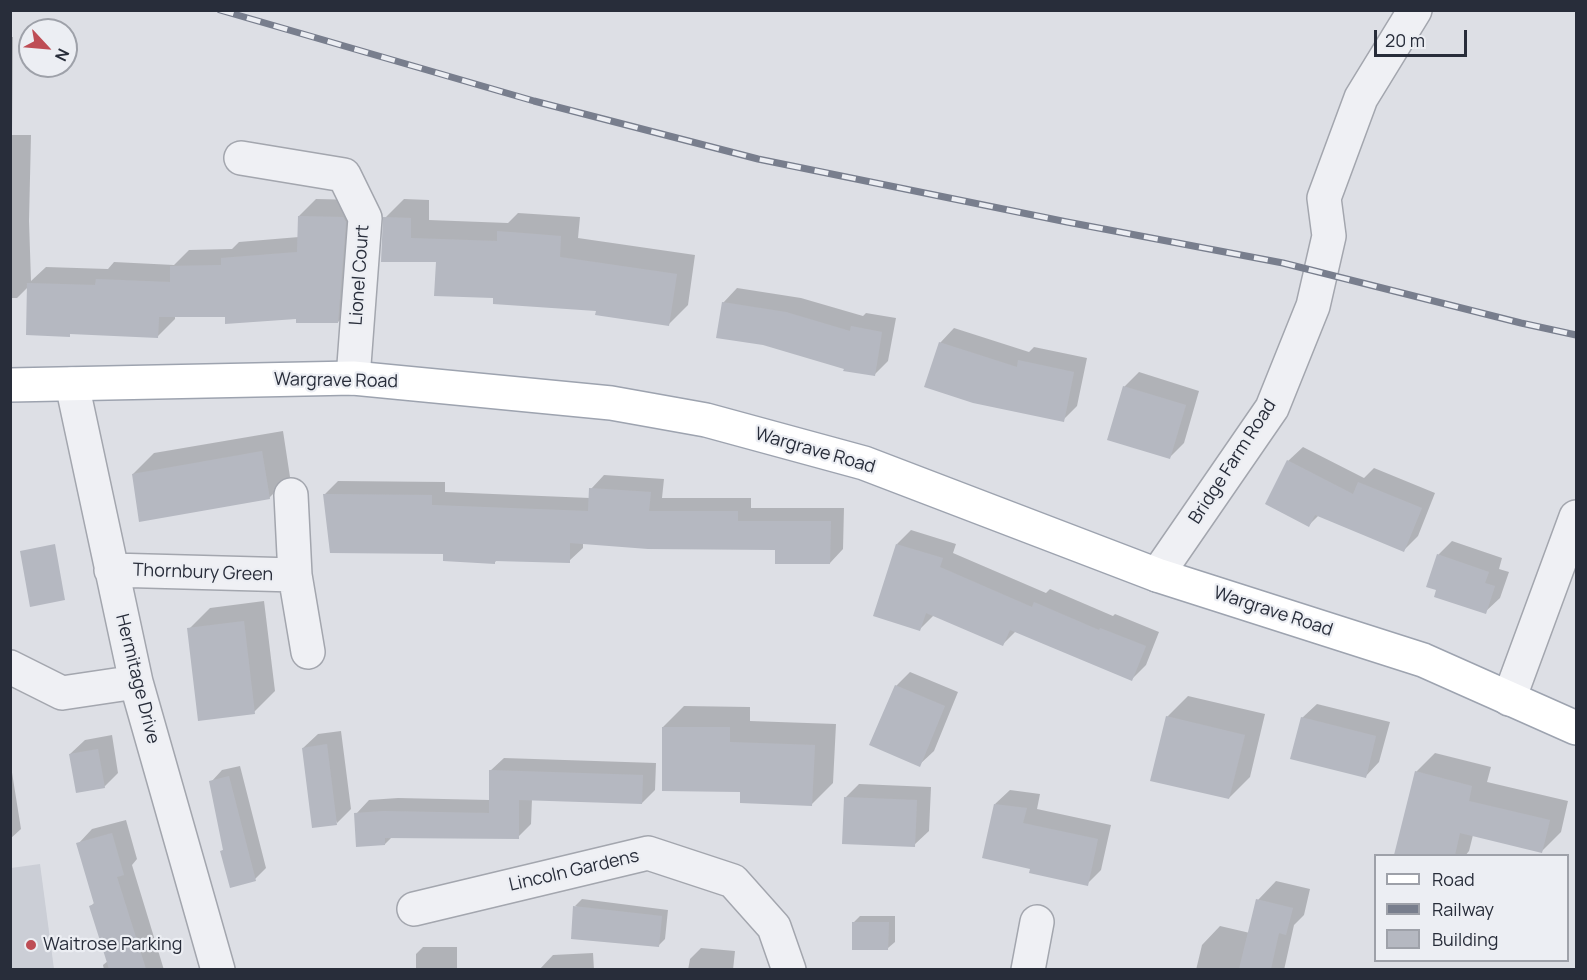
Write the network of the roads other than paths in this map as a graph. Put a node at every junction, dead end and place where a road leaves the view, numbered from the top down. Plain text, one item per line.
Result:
1 (1414, 10) edge
2 (241, 158) dead end
3 (353, 378) junction
4 (72, 384) junction
5 (10, 385) edge
6 (291, 495) dead end
7 (1576, 517) edge
8 (111, 570) junction
9 (295, 575) junction
10 (1157, 575) junction
11 (308, 652) dead end
12 (10, 667) edge
13 (136, 682) junction
14 (44, 684) junction
15 (10, 691) edge
16 (1509, 699) junction
17 (1576, 728) edge
18 (414, 909) dead end
19 (1037, 922) dead end
20 (218, 969) edge
21 (789, 969) edge
22 (1028, 969) edge

1 - 10 street, Bridge Farm Road
2 - 3 street, Lionel Court
3 - 4 main road, Wargrave Road
3 - 10 main road, Wargrave Road
4 - 5 main road, Wargrave Road
4 - 8 street, Hermitage Drive
6 - 9 street, Thornbury Green
7 - 16 street
8 - 9 street, Thornbury Green
8 - 13 street, Hermitage Drive
9 - 11 street, Thornbury Green
10 - 16 main road, Wargrave Road
12 - 14 street
13 - 14 street
13 - 20 street, Hermitage Drive
14 - 15 street
16 - 17 main road, Wargrave Road
18 - 21 street, Lincoln Gardens
19 - 22 street

